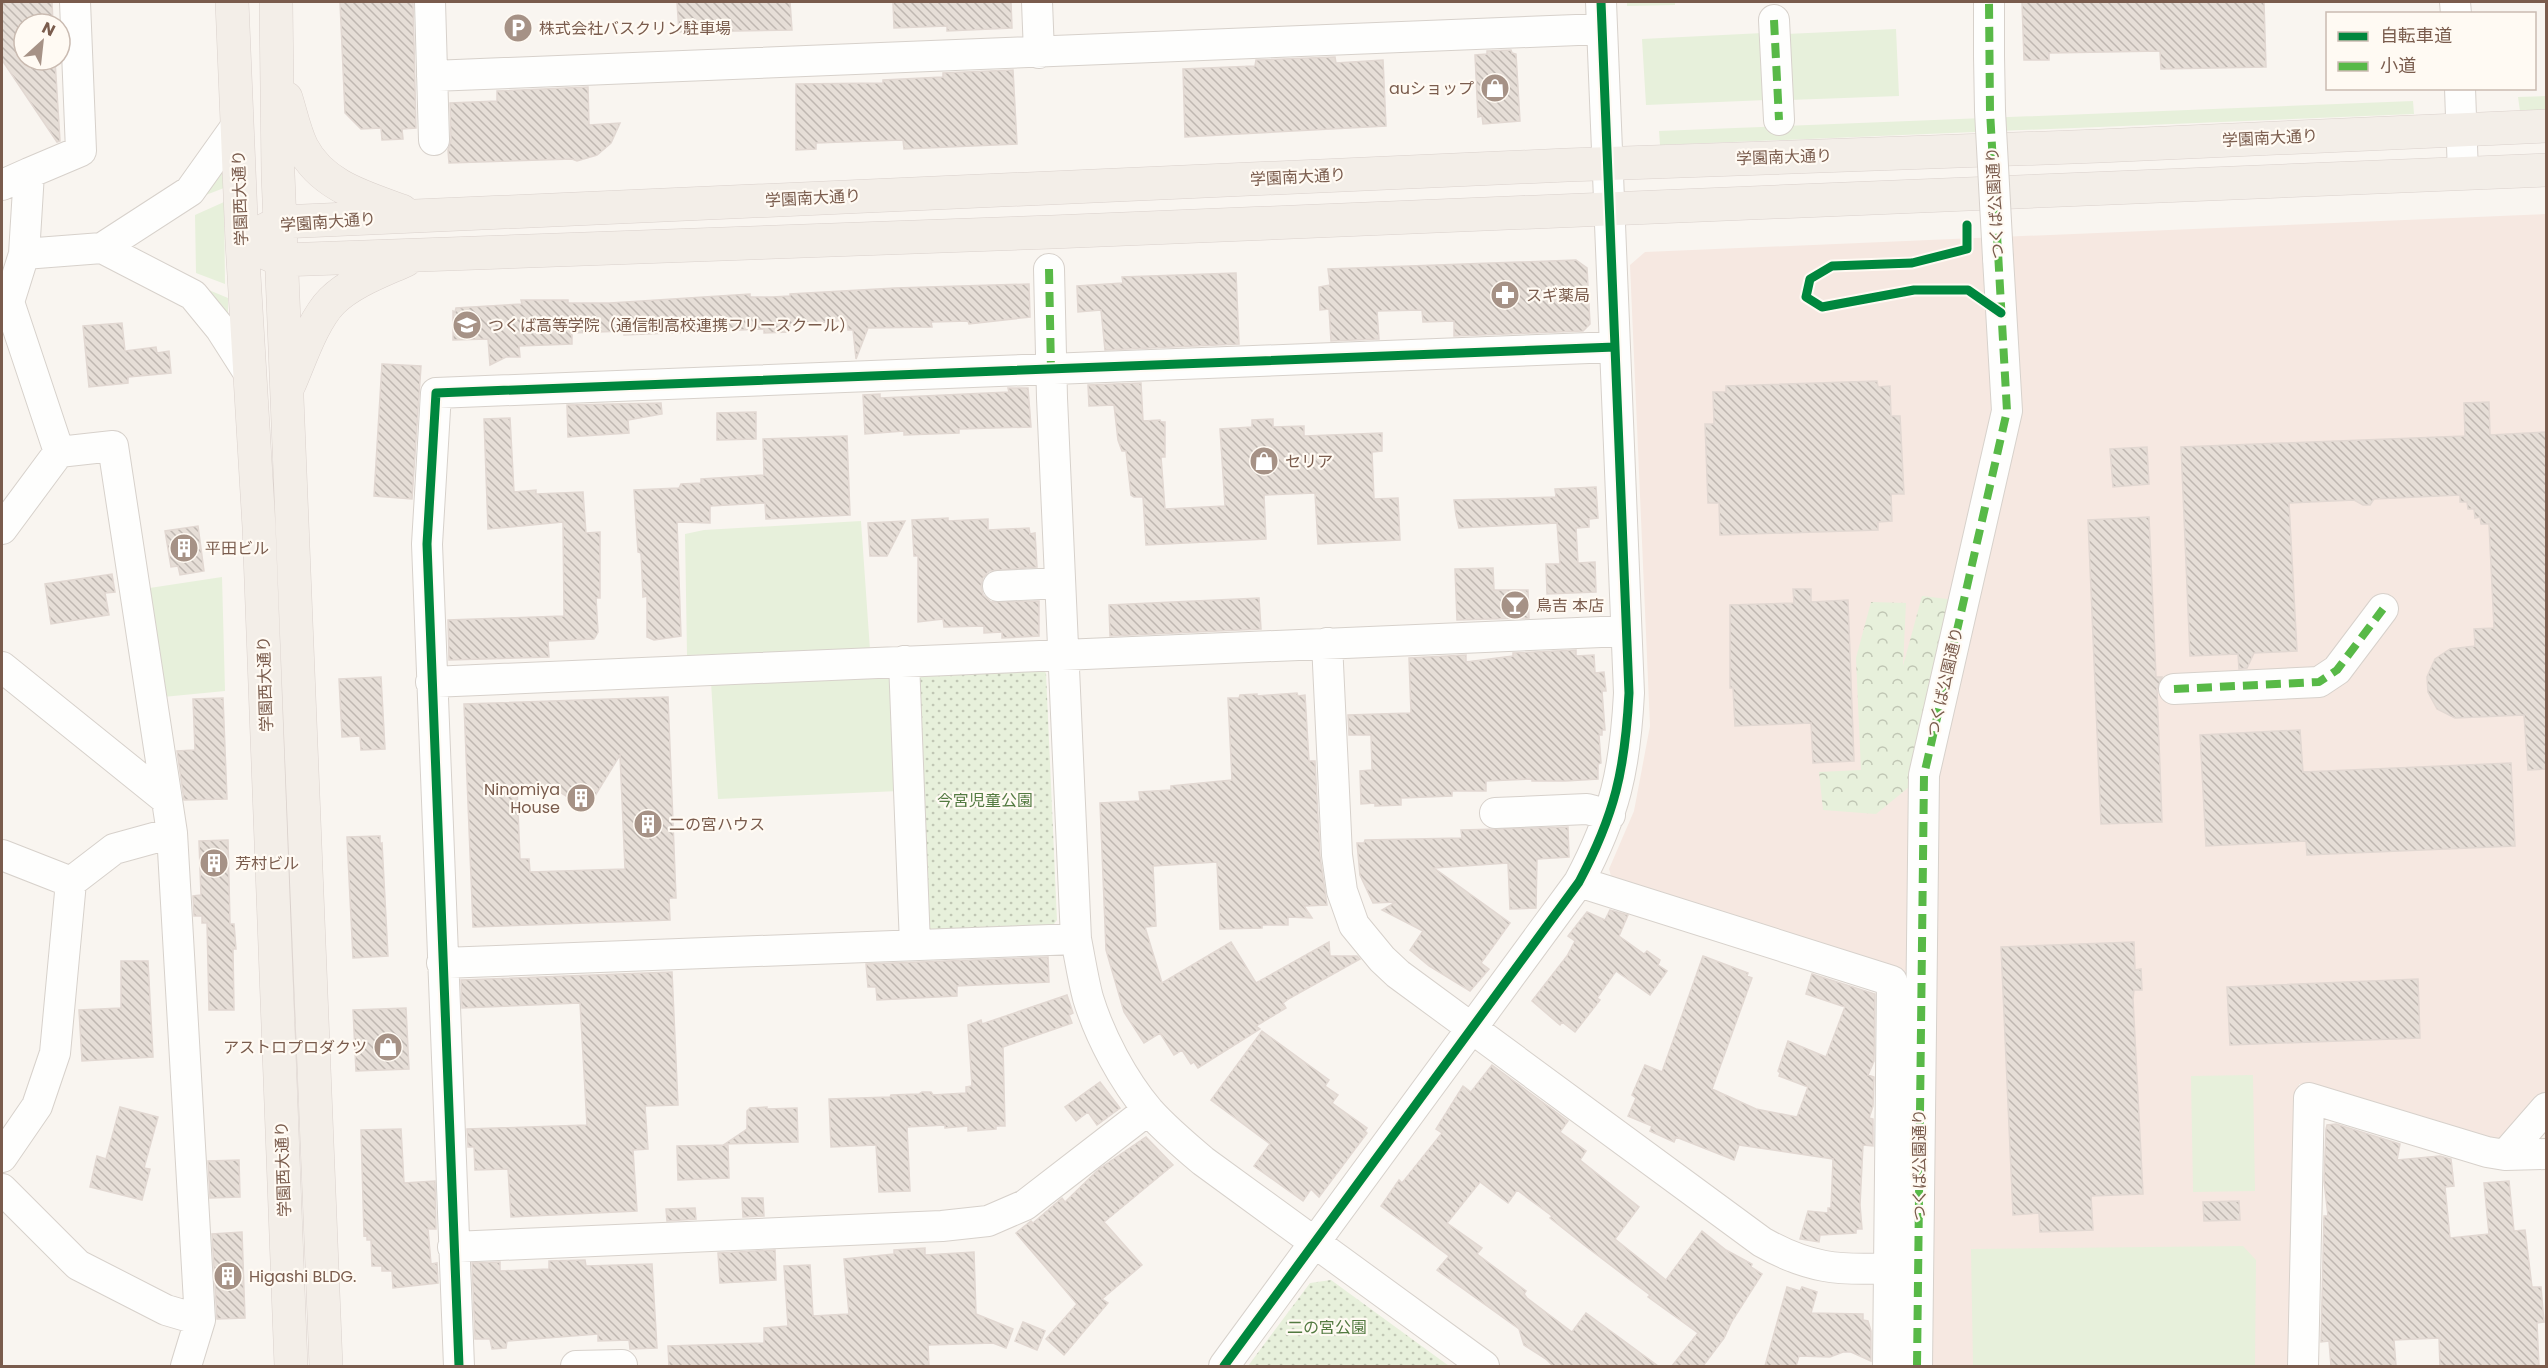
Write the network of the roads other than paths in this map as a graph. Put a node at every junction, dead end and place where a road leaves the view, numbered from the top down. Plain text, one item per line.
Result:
1 (75, 2) edge
2 (232, 2) edge
3 (276, 2) edge
4 (430, 2) edge
5 (1036, 2) edge
6 (1989, 2) edge
7 (1602, 15) edge
8 (1774, 20) dead end
9 (1039, 53) junction
10 (277, 71) junction
11 (432, 76) junction
12 (2460, 90) edge
13 (1779, 120) dead end
14 (237, 125) junction
15 (2547, 126) edge
16 (2462, 129) junction
17 (434, 140) dead end
18 (1608, 163) junction
19 (2547, 171) edge
20 (29, 173) junction
21 (2463, 174) junction
22 (2, 185) edge
23 (1610, 209) junction
24 (416, 216) junction
25 (280, 222) junction
26 (242, 242) junction
27 (102, 248) junction
28 (24, 254) junction
29 (416, 255) junction
30 (281, 260) junction
31 (1049, 269) dead end
32 (1615, 347) junction
33 (1051, 370) junction
34 (250, 375) junction
35 (286, 392) junction
36 (59, 452) junction
37 (2, 530) edge
38 (1060, 583) junction
39 (998, 586) dead end
40 (2383, 609) dead end
41 (1625, 631) junction
42 (1327, 643) junction
43 (1064, 654) junction
44 (904, 661) junction
45 (2, 667) edge
46 (431, 682) junction
47 (2174, 689) dead end
48 (167, 800) junction
49 (1495, 813) dead end
50 (1610, 815) junction
51 (172, 832) junction
52 (2, 855) edge
53 (71, 882) junction
54 (1579, 882) junction
55 (1076, 939) junction
56 (915, 945) junction
57 (442, 963) junction
58 (1473, 1030) junction
59 (2547, 1108) edge
60 (1148, 1110) junction
61 (2547, 1154) edge
62 (2505, 1155) junction
63 (2, 1157) edge
64 (2, 1189) edge
65 (1315, 1243) junction
66 (453, 1247) junction
67 (1891, 1268) junction
68 (200, 1320) junction
69 (622, 1365) dead end
70 (186, 1366) edge
71 (291, 1366) edge
72 (326, 1366) edge
73 (459, 1366) edge
74 (576, 1366) edge
75 (1224, 1366) edge
76 (1484, 1366) edge
77 (1888, 1366) edge
78 (1917, 1366) edge
79 (2303, 1366) edge

1 - 20 street
2 - 14 main road, 学園西大通り
3 - 10 main road, 学園西大通り
4 - 11 street
5 - 9 street
6 - 78 street, つくば公園通り, bridge
7 - 9 street
7 - 18 street
8 - 13 street
9 - 11 street
10 - 24 main road
10 - 25 main road, 学園西大通り
11 - 17 street
12 - 16 street
14 - 26 main road, 学園西大通り
14 - 27 street
15 - 16 main road, 学園南大通り
16 - 18 main road, 学園南大通り
16 - 21 street
18 - 23 street
18 - 24 main road, 学園南大通り
19 - 21 main road, 学園南大通り
20 - 22 street
20 - 28 street
21 - 23 main road, 学園南大通り
23 - 29 main road, 学園南大通り
23 - 32 street
24 - 25 main road, 学園南大通り
25 - 26 main road, 学園南大通り
25 - 30 main road, 学園西大通り
26 - 30 main road, 学園南大通り
26 - 34 main road, 学園西大通り
27 - 28 street
27 - 34 street
28 - 36 street
29 - 30 main road, 学園南大通り
29 - 35 main road
30 - 35 main road, 学園西大通り
31 - 33 street
32 - 33 street
32 - 41 street
33 - 38 street
33 - 46 street
34 - 71 main road, 学園西大通り
35 - 72 main road, 学園西大通り
36 - 37 street
36 - 48 street
38 - 39 street
38 - 43 street
40 - 47 street
41 - 42 street
41 - 50 street
42 - 43 street
42 - 58 street
43 - 44 street
43 - 55 street
44 - 46 street
44 - 56 street
45 - 48 street
46 - 57 street
48 - 51 street
49 - 50 street
50 - 54 street
51 - 53 street
51 - 68 street
52 - 53 street
53 - 63 street
54 - 58 street
54 - 67 street
55 - 56 street
55 - 60 street
56 - 57 street
57 - 66 street
58 - 65 street
58 - 67 street
59 - 62 street
60 - 65 street
60 - 66 street
61 - 62 street
62 - 79 street
64 - 68 street
65 - 75 street
65 - 76 street
66 - 73 street
67 - 77 street
68 - 70 street
69 - 74 street

